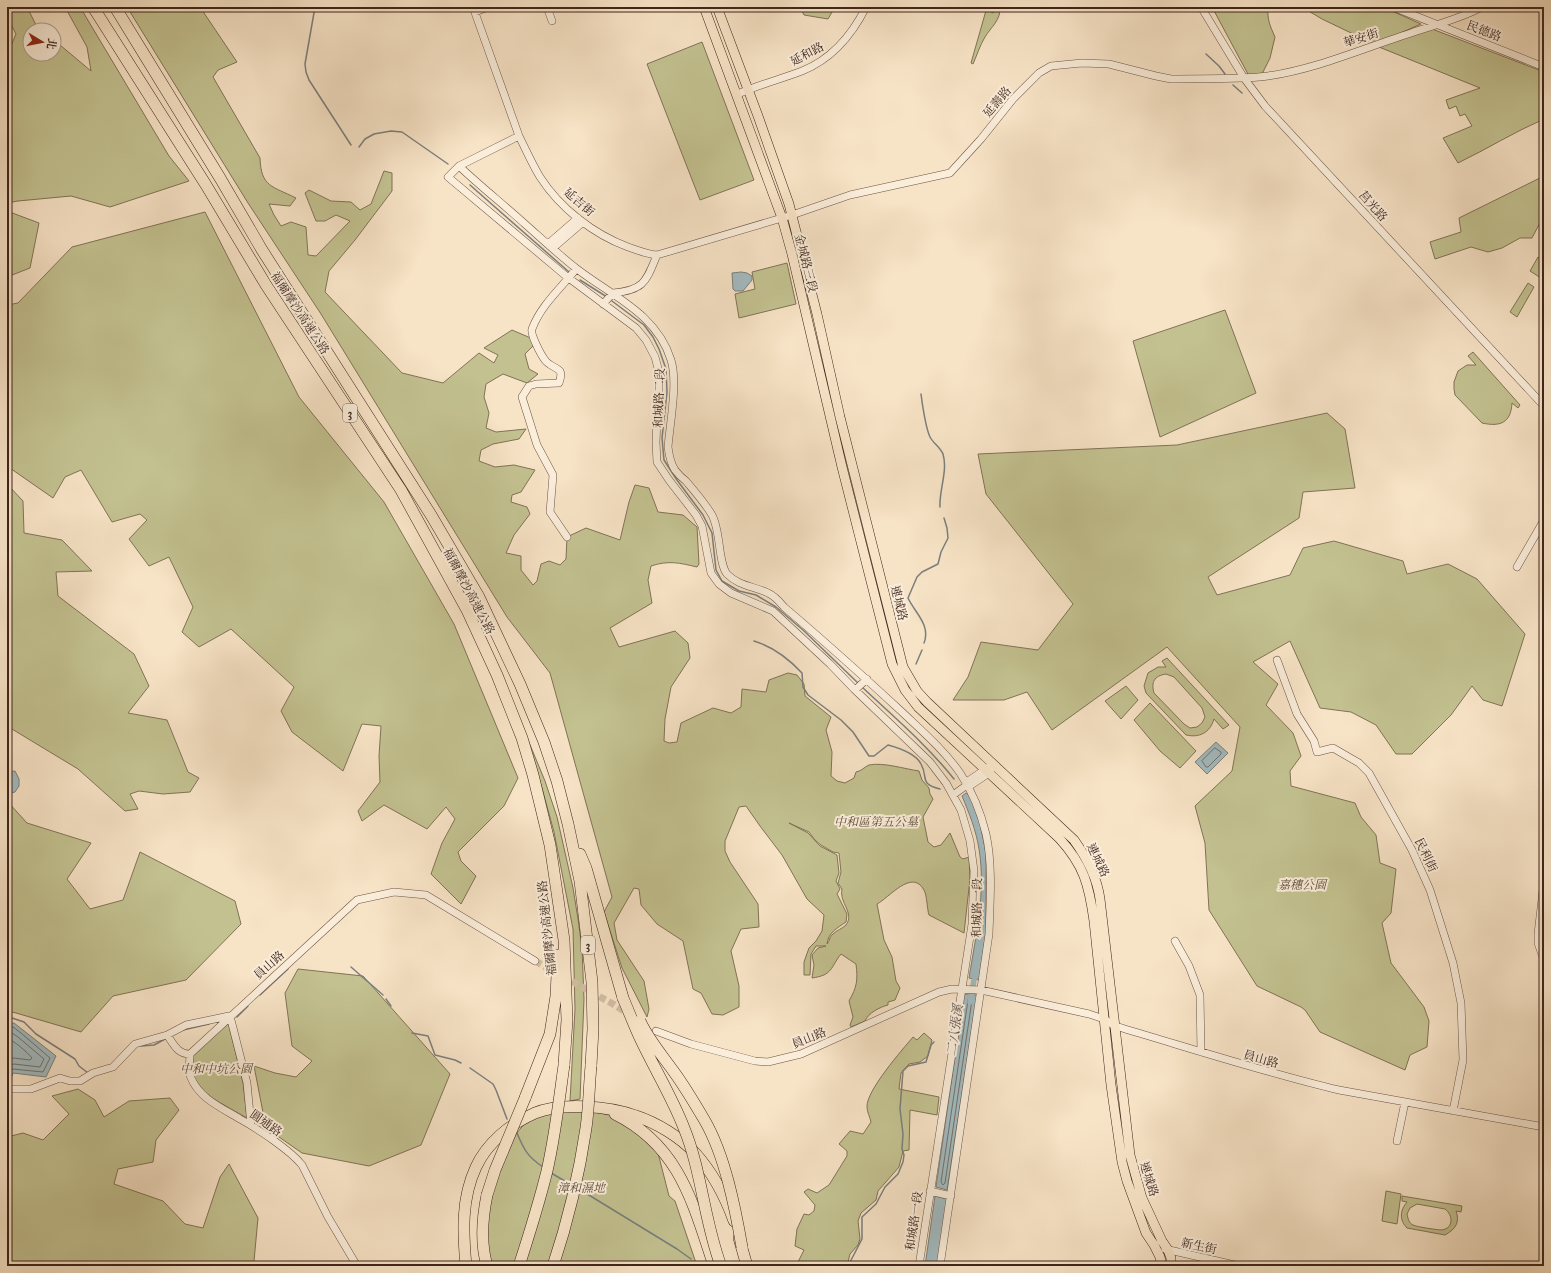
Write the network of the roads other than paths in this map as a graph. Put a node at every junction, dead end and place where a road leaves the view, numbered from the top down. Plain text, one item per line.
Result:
1 (94, 7) edge
2 (115, 7) edge
3 (488, 7) edge
4 (547, 7) edge
5 (704, 7) edge
6 (716, 7) edge
7 (866, 7) edge
8 (1201, 7) edge
9 (1393, 7) edge
10 (1482, 7) edge
11 (474, 10) edge
12 (1407, 10) edge
13 (552, 21) dead end
14 (1437, 25) junction
15 (1544, 68) edge
16 (1244, 78) junction
17 (748, 90) junction
18 (738, 94) junction
19 (519, 136) junction
20 (458, 166) junction
21 (792, 215) junction
22 (782, 218) junction
23 (581, 220) junction
24 (551, 246) junction
25 (657, 255) junction
26 (576, 269) junction
27 (569, 278) junction
28 (613, 292) junction
29 (603, 304) junction
30 (634, 308) junction
31 (626, 320) junction
32 (1544, 406) edge
33 (1544, 520) edge
34 (869, 530) joint
35 (859, 532) joint
36 (567, 537) dead end
37 (1518, 567) dead end
38 (726, 572) junction
39 (716, 580) junction
40 (779, 601) junction
41 (768, 608) junction
42 (792, 628) joint
43 (1276, 660) dead end
44 (867, 679) junction
45 (856, 690) junction
46 (989, 769) junction
47 (967, 785) junction
48 (953, 795) junction
49 (568, 824) junction
50 (550, 845) junction
51 (1544, 882) edge
52 (1174, 941) dead end
53 (1544, 960) edge
54 (535, 961) tunnel mouth
55 (963, 989) junction
56 (980, 990) junction
57 (626, 997) junction
58 (230, 1016) junction
59 (1104, 1019) junction
60 (1115, 1026) junction
61 (656, 1031) dead end
62 (169, 1037) junction
63 (1201, 1052) junction
64 (190, 1057) junction
65 (7, 1089) edge
66 (1405, 1102) junction
67 (601, 1108) junction
68 (1453, 1111) junction
69 (251, 1125) junction
70 (1544, 1127) edge
71 (1397, 1141) dead end
72 (930, 1191) junction
73 (951, 1196) junction
74 (1154, 1245) junction
75 (742, 1247) junction
76 (1168, 1250) junction
77 (357, 1266) edge
78 (466, 1266) edge
79 (487, 1266) edge
80 (519, 1266) edge
81 (553, 1266) edge
82 (714, 1266) edge
83 (721, 1266) edge
84 (747, 1266) edge
85 (919, 1266) edge
86 (940, 1266) edge
87 (1162, 1266) edge
88 (1171, 1266) edge
89 (1239, 1266) edge

1 - 50 highway, 福爾摩沙高速公路 / 3
2 - 49 highway, 福爾摩沙高速公路 / 3
3 - 11 street
4 - 13 street
5 - 18 main road, 金城路三段
6 - 17 main road, 金城路三段
7 - 17 street, 延和路
8 - 16 street, 莒光路
9 - 12 street, 民德路
10 - 14 street, 華安街
11 - 19 street, 延吉街
12 - 14 street, 民德路
14 - 15 street, 民德路
14 - 16 street, 華安街
16 - 21 street, 延壽路
16 - 32 street, 莒光路
17 - 18 street, 延和路
17 - 21 main road, 金城路三段
18 - 22 main road, 金城路三段
19 - 20 street
19 - 23 street, 延吉街
20 - 24 street, 和城路二段
20 - 27 street, 和城路二段
21 - 22 street, 延壽路
21 - 34 main road, 金城路三段
22 - 25 street, 延吉街
22 - 35 main road, 金城路三段
23 - 24 street
23 - 25 street, 延吉街
24 - 26 street, 和城路二段
25 - 28 street
26 - 27 street
26 - 28 street, 和城路二段
27 - 29 street, 和城路二段
27 - 36 street
28 - 29 street
28 - 30 street, 和城路二段
29 - 31 street, 和城路二段
30 - 31 street
30 - 38 street, 和城路二段
31 - 39 street, 和城路二段
33 - 37 street
34 - 46 main road, 連城路
35 - 46 main road, 連城路
38 - 39 street
38 - 40 street
39 - 41 street, 和城路二段
40 - 41 street
40 - 44 street, 和城路一段
41 - 42 street, 和城路二段
42 - 45 street, 和城路一段
43 - 68 street, 民利街
44 - 45 street
44 - 47 street, 和城路一段
45 - 48 street, 和城路一段
46 - 47 street
46 - 59 main road, 連城路
46 - 60 main road, 連城路
47 - 48 street
47 - 56 street, 和城路一段
48 - 55 street, 和城路一段
49 - 57 highway
49 - 81 highway, 福爾摩沙高速公路 / 3, bridge
50 - 79 highway, bridge
50 - 80 highway, 福爾摩沙高速公路 / 3, bridge
51 - 53 street
52 - 63 street
54 - 58 street, 員山路
55 - 56 street, 員山路
55 - 61 street, 員山路
55 - 72 street, 和城路一段
56 - 59 street, 員山路
56 - 73 street, 和城路一段
57 - 75 highway, bridge
57 - 83 highway, bridge
58 - 62 street
58 - 64 street
58 - 69 street
59 - 60 street, 員山路
59 - 74 main road, 連城路
60 - 63 street, 員山路
60 - 76 main road, 連城路
62 - 64 street
62 - 65 street
63 - 66 street, 員山路
64 - 69 street, 圓通路
66 - 68 street, 員山路
66 - 71 street
67 - 75 highway, bridge
67 - 78 highway
67 - 82 highway
68 - 70 street, 員山路
69 - 77 street, 圓通路
72 - 73 street
72 - 85 street, 和城路一段
73 - 86 street, 和城路一段
74 - 76 street, 新生街
74 - 87 main road, 連城路
75 - 84 highway
76 - 88 main road, 連城路
76 - 89 street, 新生街

